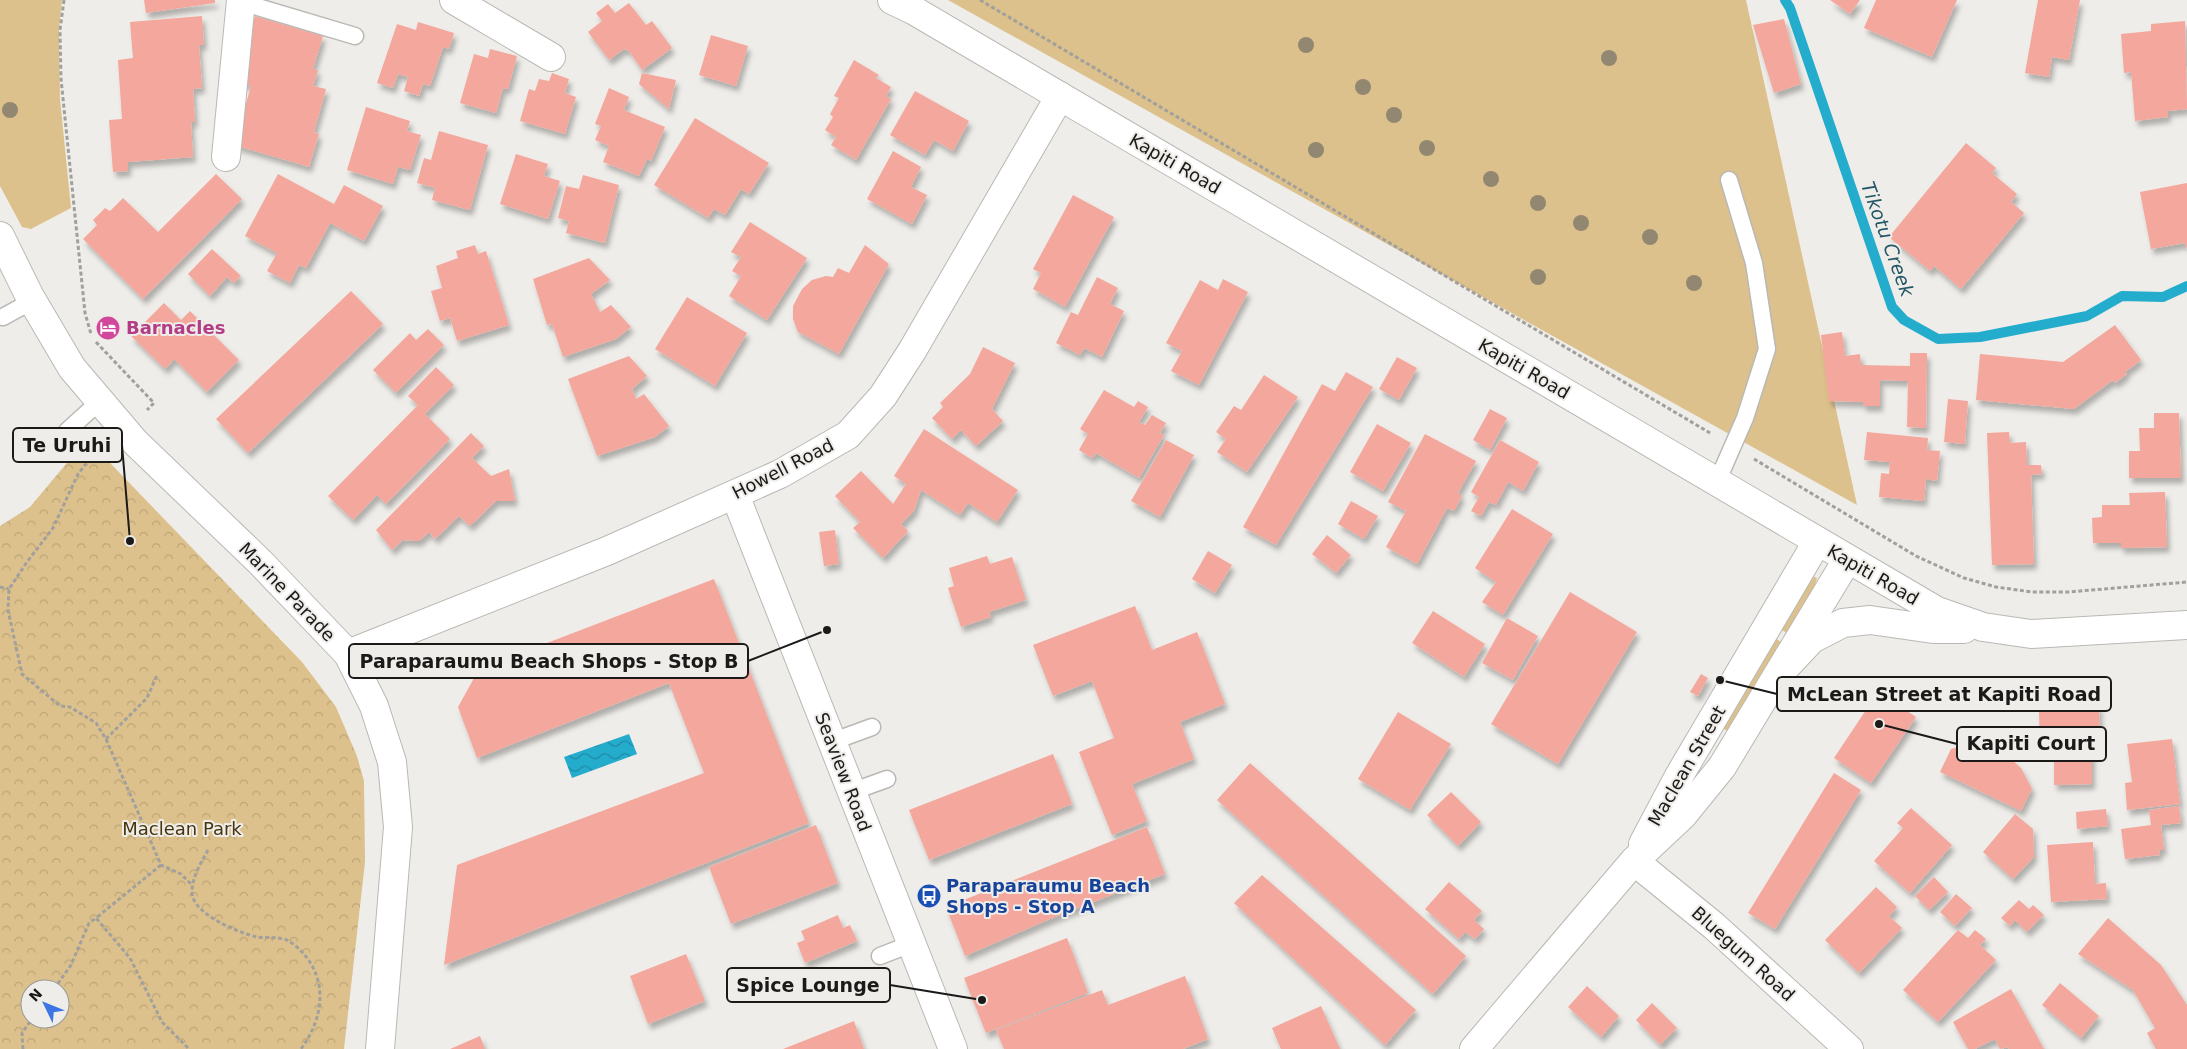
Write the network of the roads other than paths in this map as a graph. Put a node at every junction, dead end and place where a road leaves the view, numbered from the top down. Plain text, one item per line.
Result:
1 (454, 0) edge
2 (241, 1) edge
3 (907, 3) edge
4 (354, 36) dead end
5 (551, 57) dead end
6 (1060, 96) junction
7 (226, 157) dead end
8 (1729, 180) dead end
9 (0, 236) edge
10 (32, 301) junction
11 (3, 316) dead end
12 (100, 401) junction
13 (67, 431) dead end
14 (1717, 482) junction
15 (735, 494) junction
16 (1817, 542) junction
17 (1847, 560) junction
18 (2187, 625) edge
19 (1983, 627) junction
20 (348, 654) junction
21 (1779, 674) junction
22 (872, 727) dead end
23 (831, 742) junction
24 (887, 779) dead end
25 (851, 792) junction
26 (1634, 861) junction
27 (911, 944) junction
28 (880, 956) dead end
29 (380, 1049) edge
30 (952, 1049) edge
31 (1474, 1049) edge
32 (1849, 1049) edge

1 - 5 street
2 - 4 lane
2 - 7 street
3 - 6 street, Kapiti Road
6 - 14 street, Kapiti Road
6 - 15 street, Howell Road
8 - 14 lane
9 - 10 street, Marine Parade
10 - 11 lane
10 - 12 street, Marine Parade
12 - 13 lane
12 - 20 street, Marine Parade
14 - 16 street, Kapiti Road
15 - 20 street, Howell Road
15 - 23 street, Seaview Road
16 - 17 street, Kapiti Road
16 - 26 street, Maclean Street
17 - 19 street, Kapiti Road
17 - 21 street, Maclean Street
18 - 19 street, Kapiti Road
19 - 21 street
20 - 29 street, Marine Parade
21 - 26 street, Maclean Street
22 - 23 lane
23 - 25 street, Seaview Road
24 - 25 lane
25 - 27 street, Seaview Road
26 - 31 street, Maclean Street
26 - 32 street, Bluegum Road
27 - 28 lane
27 - 30 street, Seaview Road

